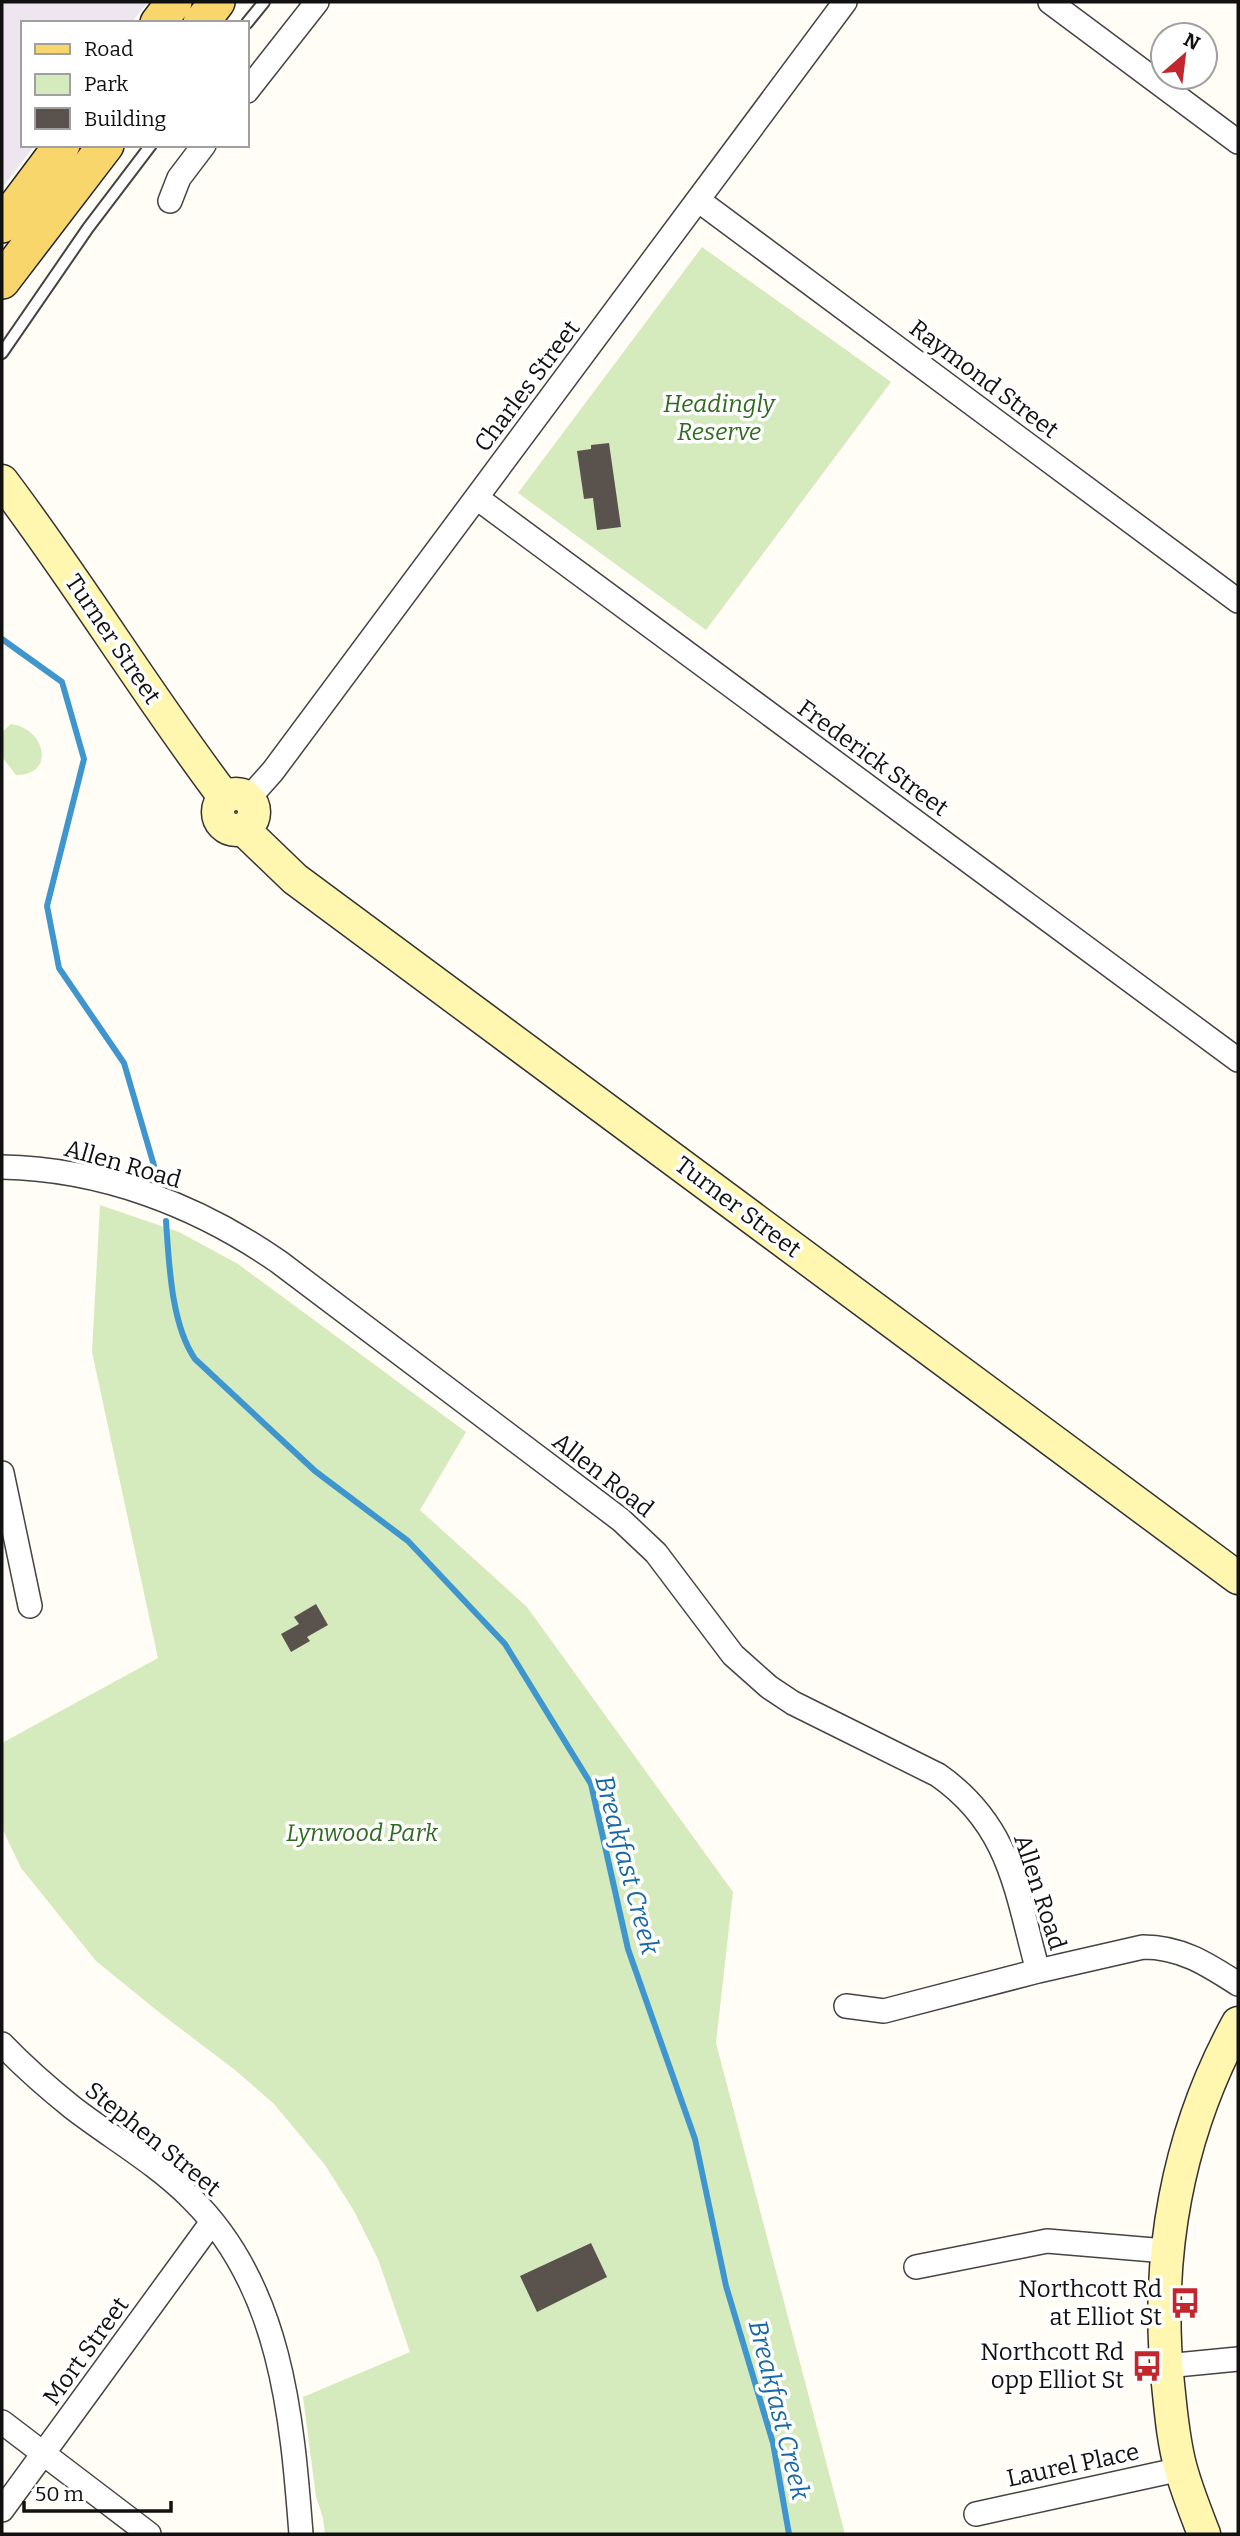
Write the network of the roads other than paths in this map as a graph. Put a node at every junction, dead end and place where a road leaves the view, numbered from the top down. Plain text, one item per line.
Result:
1 (174, 2) edge
2 (217, 2) edge
3 (264, 2) edge
4 (317, 2) edge
5 (845, 2) edge
6 (1050, 2) edge
7 (160, 21) edge
8 (203, 21) edge
9 (248, 22) edge
10 (248, 90) edge
11 (1238, 142) edge
12 (60, 147) edge
13 (104, 147) edge
14 (149, 147) edge
15 (202, 147) edge
16 (698, 200) junction
17 (170, 201) dead end
18 (61, 203) junction
19 (2, 225) edge
20 (2, 243) edge
21 (2, 281) edge
22 (2, 353) edge
23 (2, 481) edge
24 (477, 498) junction
25 (1238, 601) edge
26 (239, 809) junction
27 (1238, 1060) edge
28 (2, 1167) edge
29 (2, 1473) edge
30 (5, 1506) edge
31 (1238, 1578) edge
32 (30, 1606) dead end
33 (1038, 1972) junction
34 (1238, 1983) edge
35 (846, 2006) dead end
36 (1238, 2023) edge
37 (2, 2044) edge
38 (212, 2222) junction
39 (1166, 2251) junction
40 (916, 2267) dead end
41 (1238, 2359) edge
42 (1166, 2367) junction
43 (2, 2422) edge
44 (44, 2454) junction
45 (1181, 2469) junction
46 (2, 2510) edge
47 (976, 2514) dead end
48 (149, 2534) edge
49 (301, 2534) edge
50 (1204, 2534) edge

1 - 7 main road
2 - 8 main road
3 - 9 lane
4 - 10 street
5 - 16 street, Charles Street
6 - 11 street
12 - 19 main road
13 - 18 main road
14 - 22 lane
15 - 17 street
16 - 24 street, Charles Street
16 - 25 street, Raymond Street
18 - 20 street
18 - 21 main road
23 - 26 street, Turner Street
24 - 26 street, Charles Street
24 - 27 street, Frederick Street
26 - 31 street, Turner Street
28 - 33 street, Allen Road
29 - 30 street
30 - 32 street
33 - 34 street
33 - 35 street
36 - 39 street
37 - 38 street, Stephen Street
38 - 44 street, Mort Street
38 - 49 street, Stephen Street
39 - 40 street
39 - 42 street
41 - 42 street
42 - 45 street
43 - 44 street
44 - 46 street, Mort Street
44 - 48 street
45 - 47 street, Laurel Place
45 - 50 street

